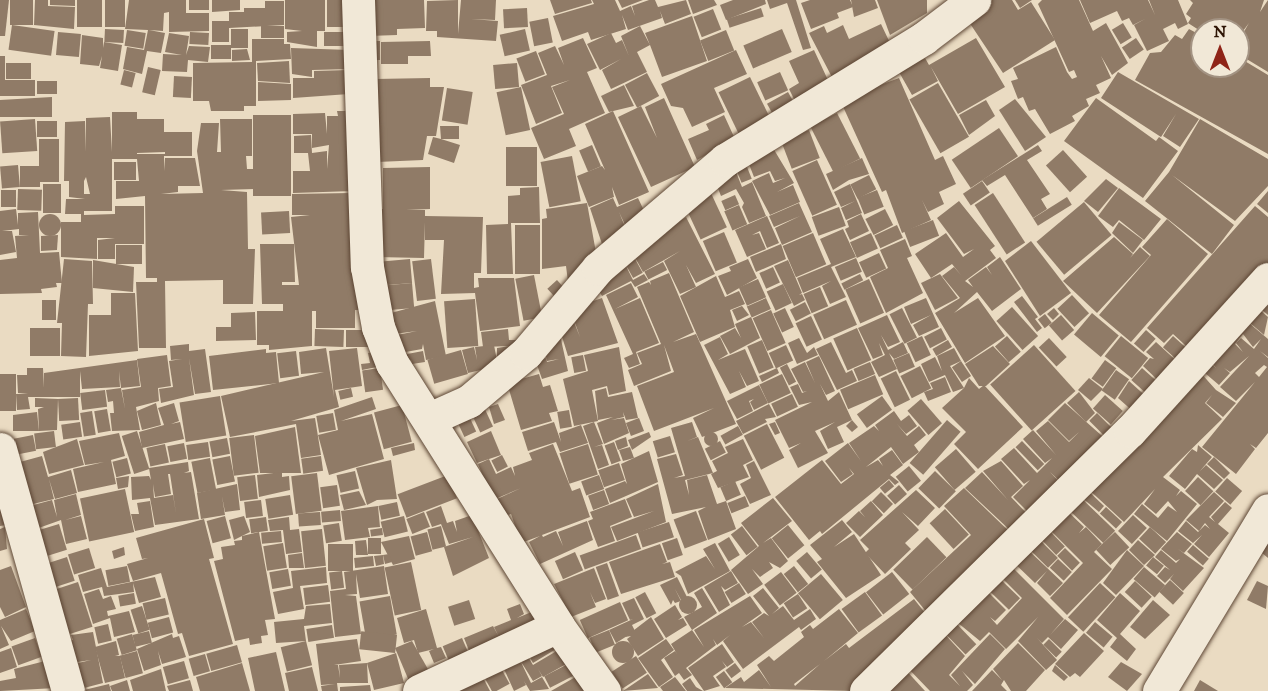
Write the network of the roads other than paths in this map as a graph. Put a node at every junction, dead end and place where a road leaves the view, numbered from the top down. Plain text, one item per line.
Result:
1 (358, 0) edge
2 (974, 0) edge
3 (1268, 279) edge
4 (429, 419) junction
5 (0, 449) edge
6 (1268, 510) edge
7 (558, 626) junction
8 (68, 691) edge
9 (419, 691) edge
10 (604, 691) edge
11 (866, 691) edge
12 (1159, 691) edge

1 - 4 street
2 - 4 street
3 - 11 street
4 - 7 street
5 - 8 street
6 - 12 street
7 - 9 street
7 - 10 street

